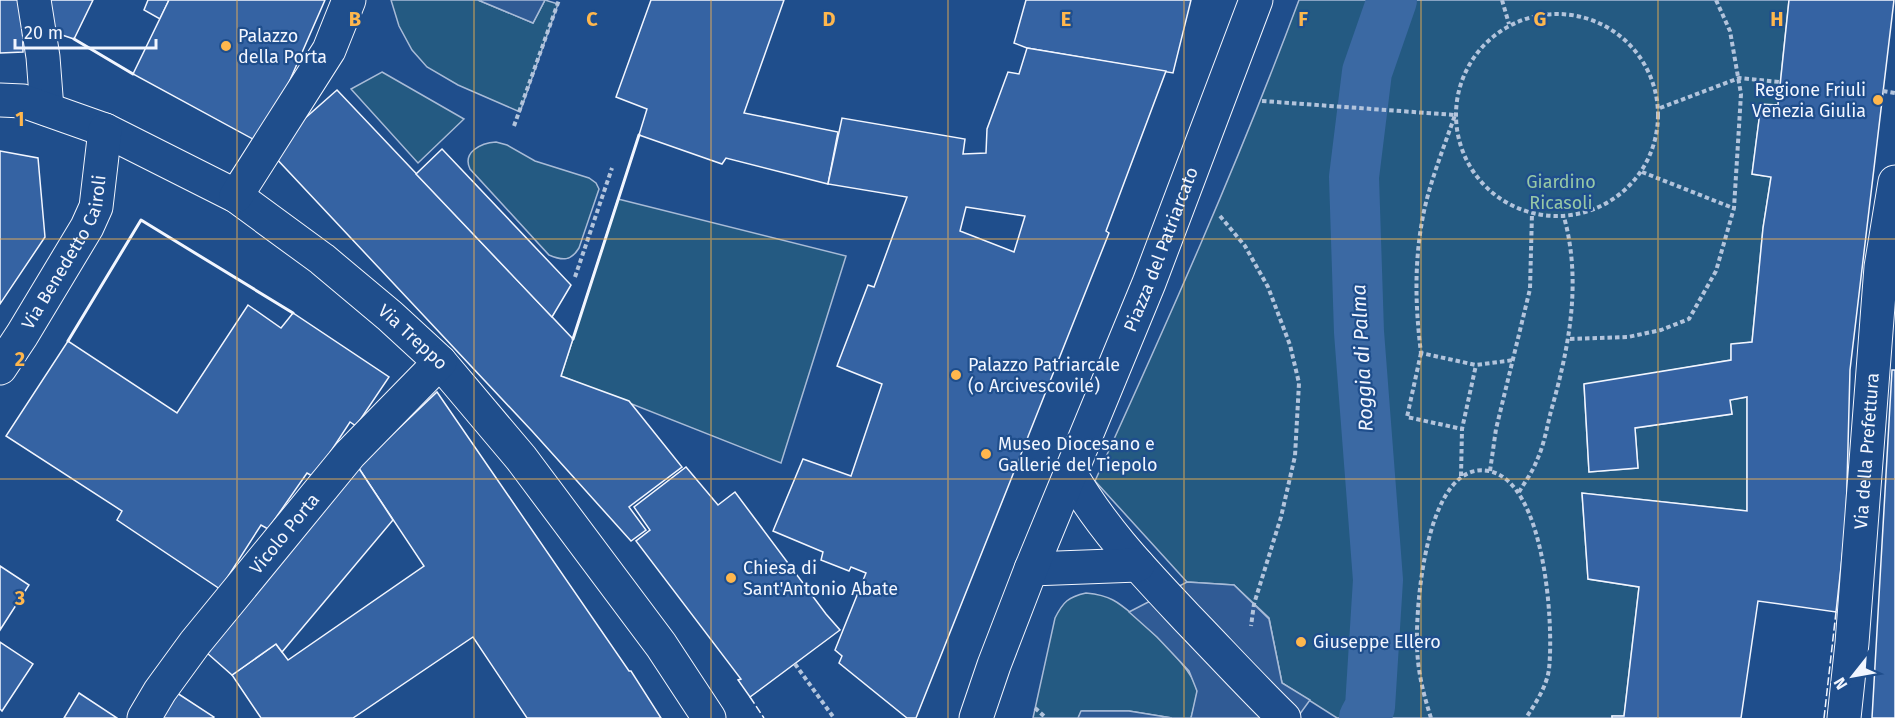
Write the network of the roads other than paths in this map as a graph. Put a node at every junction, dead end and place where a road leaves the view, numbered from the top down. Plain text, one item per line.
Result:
1 (34, 0) edge
2 (349, 0) edge
3 (1249, 8) edge
4 (0, 100) edge
5 (47, 109) junction
6 (105, 130) junction
7 (1895, 182) edge
8 (236, 196) junction
9 (440, 362) junction
10 (0, 368) edge
11 (1070, 473) junction
12 (1138, 565) junction
13 (1031, 569) junction
14 (976, 717) edge
15 (144, 718) edge
16 (709, 718) edge
17 (1284, 718) edge
18 (1844, 718) edge

1 - 5 street
2 - 8 street
3 - 11 street, Piazza del Patriarcato
4 - 5 street, Via Treppo
5 - 6 street, Via Treppo
6 - 8 street, Via Treppo
6 - 10 street, Via Benedetto Cairoli
7 - 18 street, Via della Prefettura
8 - 9 street, Via Treppo
9 - 15 street, Vicolo Porta
9 - 16 street, Via Treppo
11 - 12 street
11 - 13 street, Piazza del Patriarcato
12 - 13 street
12 - 17 street
13 - 14 street, Piazza del Patriarcato

